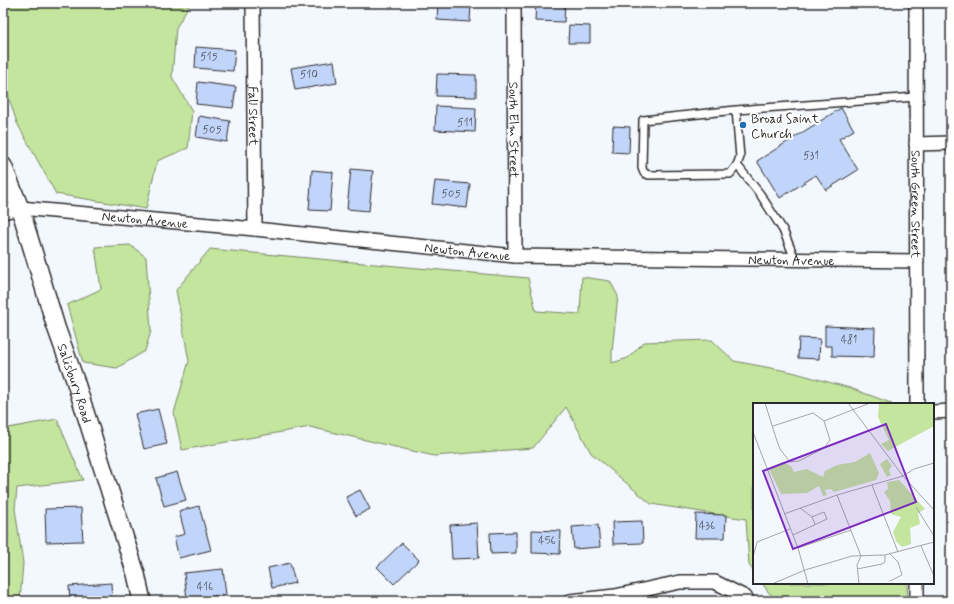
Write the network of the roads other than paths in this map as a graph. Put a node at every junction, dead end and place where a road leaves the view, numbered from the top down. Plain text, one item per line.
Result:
1 (253, 3) edge
2 (514, 3) edge
3 (916, 3) edge
4 (916, 97) junction
5 (736, 110) junction
6 (951, 143) edge
7 (916, 144) junction
8 (737, 165) junction
9 (3, 166) edge
10 (20, 208) junction
11 (3, 212) edge
12 (255, 229) junction
13 (515, 256) junction
14 (796, 259) junction
15 (917, 261) junction
16 (917, 403) edge
17 (951, 411) edge
18 (934, 412) edge
19 (917, 584) edge
20 (142, 601) edge
21 (570, 601) edge
22 (748, 601) edge
23 (917, 601) edge

1 - 12 street, Fall Street
2 - 13 street, South Elm Street
3 - 4 street, South Green Street
4 - 5 lane
4 - 7 street, South Green Street
5 - 8 lane
5 - 8 lane
6 - 7 street
7 - 15 street, South Green Street
8 - 14 lane
9 - 10 street, Salisbury Road
10 - 11 street, Newton Avenue
10 - 12 street, Newton Avenue
10 - 20 street, Salisbury Road
12 - 13 street, Newton Avenue
13 - 14 street, Newton Avenue
14 - 15 street, Newton Avenue
15 - 16 street, South Green Street
17 - 18 street
19 - 23 street
21 - 22 street

